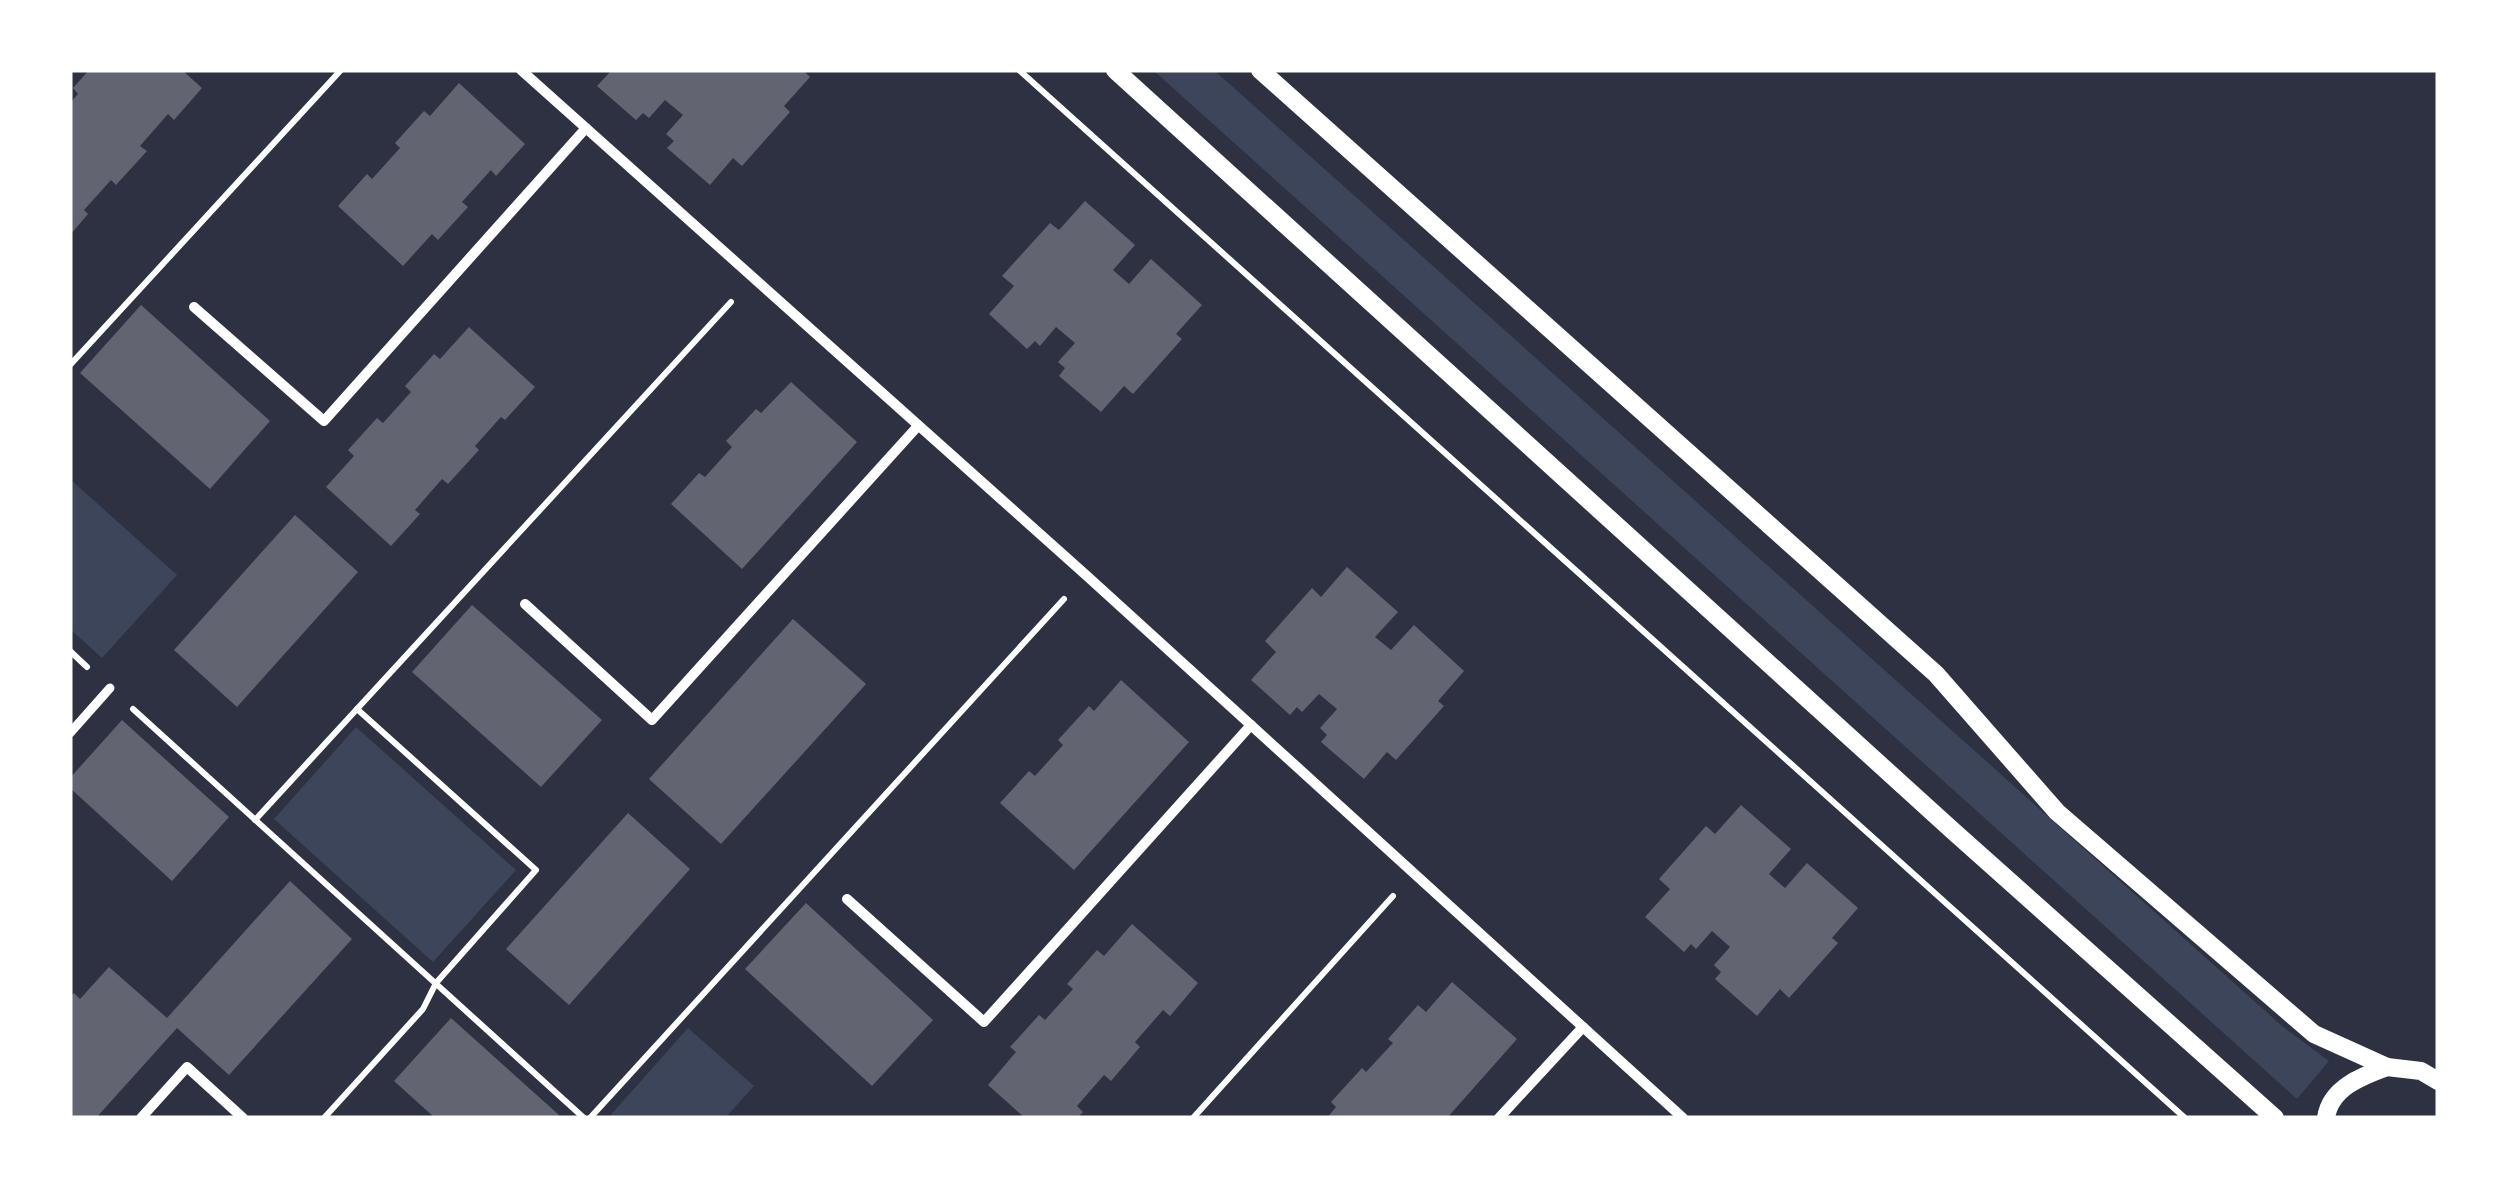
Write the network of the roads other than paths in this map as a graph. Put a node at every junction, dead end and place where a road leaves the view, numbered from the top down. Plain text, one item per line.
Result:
1 (521, 70) edge
2 (1115, 70) edge
3 (1260, 70) edge
4 (586, 128) junction
5 (194, 307) dead end
6 (917, 427) junction
7 (525, 604) dead end
8 (110, 688) road end
9 (1251, 725) junction
10 (70, 733) edge
11 (847, 899) dead end
12 (1583, 1027) junction
13 (2388, 1067) junction
14 (2438, 1080) edge
15 (141, 1118) edge
16 (243, 1118) edge
17 (1499, 1118) edge
18 (1683, 1118) edge
19 (2275, 1118) edge
20 (2326, 1118) edge

1 - 4 street
2 - 19 street
3 - 13 street
4 - 5 street
4 - 6 street
6 - 7 street
6 - 9 street
8 - 10 street
9 - 11 street
9 - 12 street
12 - 17 street
12 - 18 street
13 - 14 street
13 - 20 street
15 - 16 street

